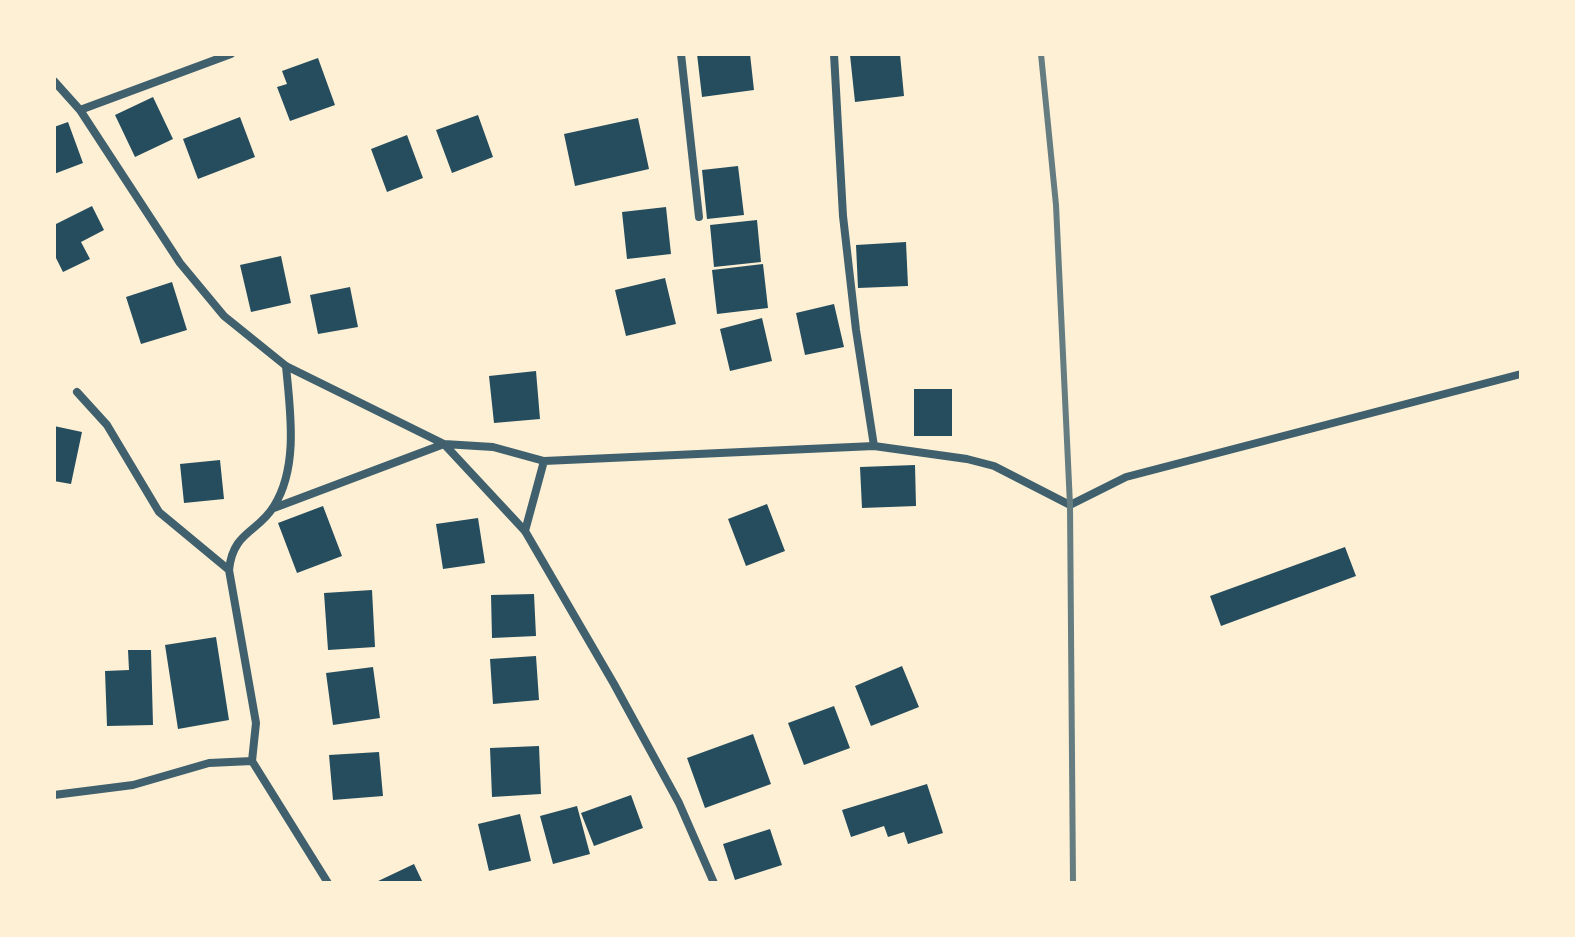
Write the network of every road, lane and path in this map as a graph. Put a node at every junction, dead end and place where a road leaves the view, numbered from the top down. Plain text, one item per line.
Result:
1 (231, 54) edge
2 (681, 54) edge
3 (834, 54) edge
4 (54, 81) edge
5 (80, 110) junction
6 (699, 217) dead end
7 (286, 366) junction
8 (1521, 374) edge
9 (77, 392) dead end
10 (444, 444) junction
11 (874, 446) junction
12 (544, 461) junction
13 (274, 508) junction
14 (525, 531) junction
15 (229, 570) junction
16 (252, 761) junction
17 (54, 795) edge
18 (328, 883) edge
19 (714, 883) edge

1 - 5 street
2 - 6 street
3 - 11 street
4 - 5 street
5 - 7 street
7 - 10 street
7 - 13 street
8 - 11 street
9 - 15 street
10 - 12 street
10 - 13 street
10 - 14 street
11 - 12 street
12 - 14 street
13 - 15 street
14 - 19 street
15 - 16 street
16 - 17 street
16 - 18 street

